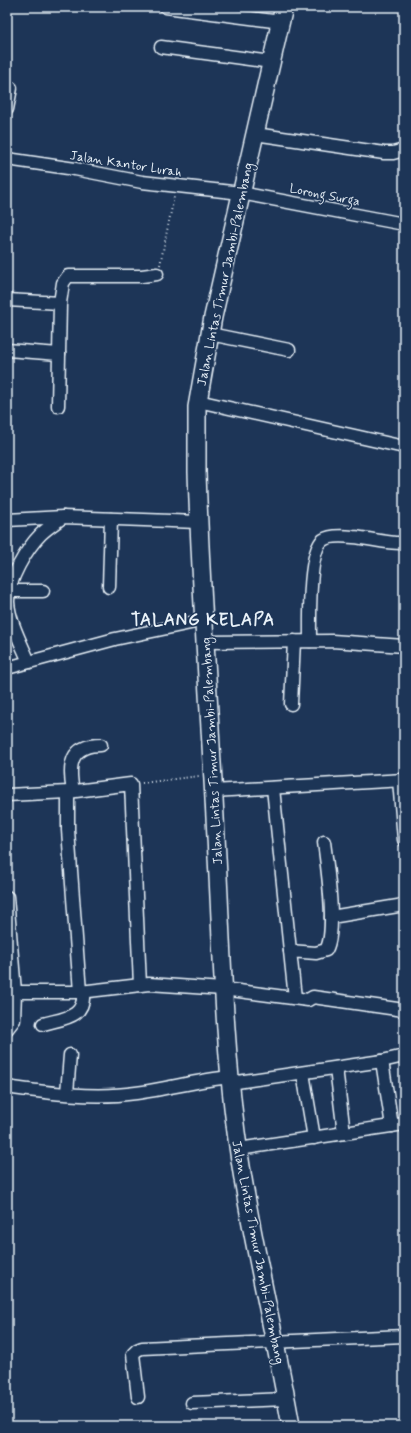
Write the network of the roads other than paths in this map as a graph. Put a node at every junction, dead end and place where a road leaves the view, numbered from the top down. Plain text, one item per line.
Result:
1 (166, 7) edge
2 (283, 14) edge
3 (161, 47) dead end
4 (271, 62) junction
5 (11, 88) dead end
6 (7, 109) edge
7 (255, 134) junction
8 (404, 150) edge
9 (7, 160) edge
10 (241, 193) junction
11 (404, 224) edge
12 (157, 274) road end
13 (7, 300) edge
14 (60, 303) junction
15 (210, 334) junction
16 (7, 350) edge
17 (289, 350) dead end
18 (58, 354) junction
19 (198, 401) junction
20 (58, 406) dead end
21 (403, 442) edge
22 (62, 517) junction
23 (111, 519) junction
24 (7, 520) edge
25 (198, 522) junction
26 (404, 543) edge
27 (109, 587) dead end
28 (8, 591) edge
29 (43, 591) dead end
30 (204, 620) junction
31 (294, 641) junction
32 (310, 641) junction
33 (205, 642) junction
34 (404, 646) edge
35 (29, 662) junction
36 (7, 668) edge
37 (291, 704) dead end
38 (101, 745) dead end
39 (402, 780) edge
40 (272, 788) junction
41 (213, 791) junction
42 (70, 792) junction
43 (7, 795) edge
44 (404, 840) edge
45 (324, 842) dead end
46 (7, 897) edge
47 (404, 905) edge
48 (331, 917) junction
49 (290, 951) junction
50 (140, 985) junction
51 (222, 989) junction
52 (81, 991) junction
53 (15, 992) junction
54 (295, 998) junction
55 (404, 1010) edge
56 (43, 1024) dead end
57 (7, 1029) edge
58 (70, 1055) dead end
59 (404, 1056) edge
60 (382, 1061) junction
61 (336, 1068) junction
62 (303, 1073) junction
63 (230, 1080) junction
64 (7, 1087) edge
65 (67, 1093) junction
66 (398, 1125) edge
67 (344, 1133) junction
68 (314, 1138) junction
69 (239, 1149) junction
70 (404, 1336) edge
71 (276, 1342) junction
72 (138, 1397) dead end
73 (287, 1400) junction
74 (192, 1403) dead end
75 (291, 1426) edge

1 - 2 street
2 - 4 highway, Jalan Lintas Timur Jambi-Palembang
3 - 4 street
4 - 7 highway, Jalan Lintas Timur Jambi-Palembang
5 - 6 street
7 - 8 street
7 - 10 highway, Jalan Lintas Timur Jambi-Palembang
9 - 10 street, Jalan Kantor Lurah
10 - 11 street, Lorong Surga
10 - 15 highway, Jalan Lintas Timur Jambi-Palembang
12 - 14 street
13 - 14 street
14 - 18 street
15 - 17 street
15 - 19 highway, Jalan Lintas Timur Jambi-Palembang
16 - 18 street
18 - 20 street
19 - 21 street
19 - 25 highway, Jalan Lintas Timur Jambi-Palembang
22 - 23 street
22 - 24 street
22 - 28 street
23 - 25 street
23 - 27 street
25 - 30 highway, Jalan Lintas Timur Jambi-Palembang
26 - 32 street
28 - 29 street
28 - 35 street
30 - 33 highway, Jalan Lintas Timur Jambi-Palembang
30 - 35 street
31 - 32 street
31 - 33 street
31 - 37 street
32 - 34 street
33 - 41 highway, Jalan Lintas Timur Jambi-Palembang
35 - 36 street
38 - 42 street
39 - 40 street
39 - 44 street
40 - 41 street
40 - 49 street
41 - 51 highway, Jalan Lintas Timur Jambi-Palembang
42 - 43 street
42 - 50 street
42 - 52 street
45 - 48 street
46 - 53 street
47 - 48 street
48 - 49 street
49 - 54 street
50 - 51 street
50 - 52 street
51 - 54 street
51 - 63 highway, Jalan Lintas Timur Jambi-Palembang
52 - 53 street
52 - 56 street
53 - 57 street
54 - 55 street
58 - 65 street
59 - 60 street
60 - 61 street
60 - 66 street
61 - 62 street
61 - 67 street
62 - 63 street
62 - 68 street
63 - 65 street
63 - 69 highway, Jalan Lintas Timur Jambi-Palembang
64 - 65 street
66 - 67 street
67 - 68 street
68 - 69 street
69 - 71 highway, Jalan Lintas Timur Jambi-Palembang
70 - 71 street
71 - 72 street
71 - 73 highway, Jalan Lintas Timur Jambi-Palembang
73 - 74 street
73 - 75 highway, Jalan Lintas Timur Jambi-Palembang

